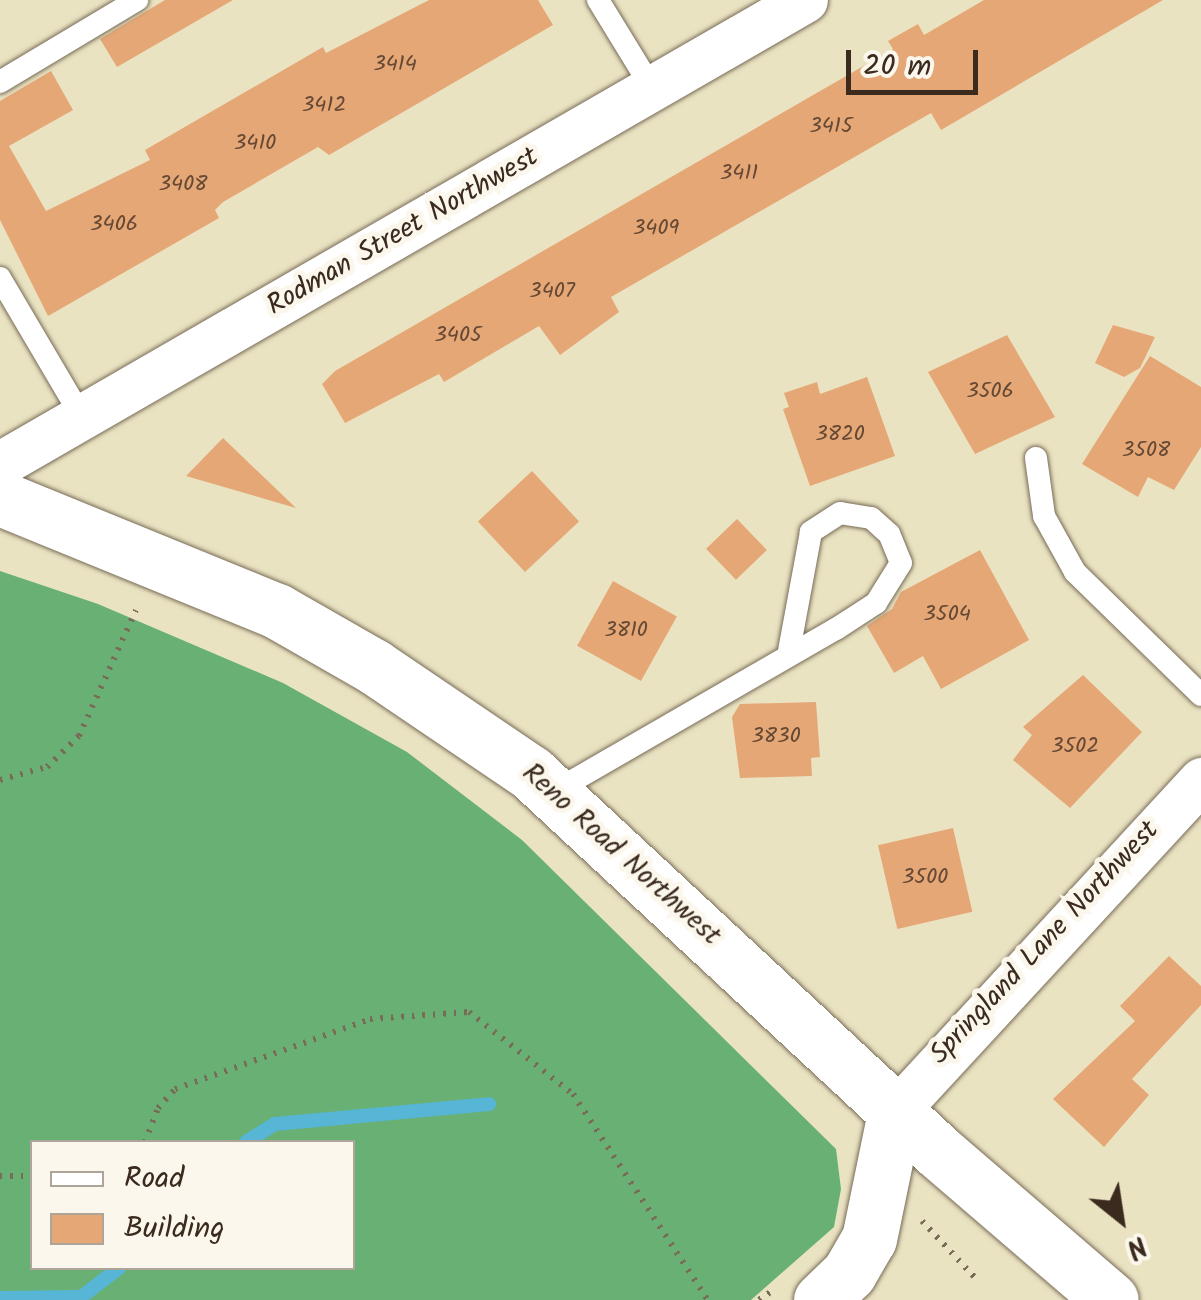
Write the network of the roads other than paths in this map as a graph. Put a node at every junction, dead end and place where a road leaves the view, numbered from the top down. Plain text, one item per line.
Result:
1 (137, 0) edge
2 (598, 0) edge
3 (805, 0) edge
4 (0, 82) edge
5 (652, 88) junction
6 (0, 278) edge
7 (82, 417) junction
8 (1036, 458) dead end
9 (0, 464) edge
10 (0, 498) edge
11 (788, 656) junction
12 (1201, 694) edge
13 (1201, 780) edge
14 (555, 791) junction
15 (895, 1112) junction
16 (821, 1300) edge
17 (1110, 1300) edge

1 - 4 lane
2 - 5 lane
3 - 5 street, Rodman Street Northwest
5 - 7 street, Rodman Street Northwest
6 - 7 lane
7 - 9 street, Rodman Street Northwest
8 - 12 lane
10 - 14 main road, Reno Road Northwest
11 - 11 lane
11 - 14 lane
13 - 15 street, Springland Lane Northwest
14 - 15 main road, Reno Road Northwest
15 - 16 main road
15 - 17 main road, Reno Road Northwest

